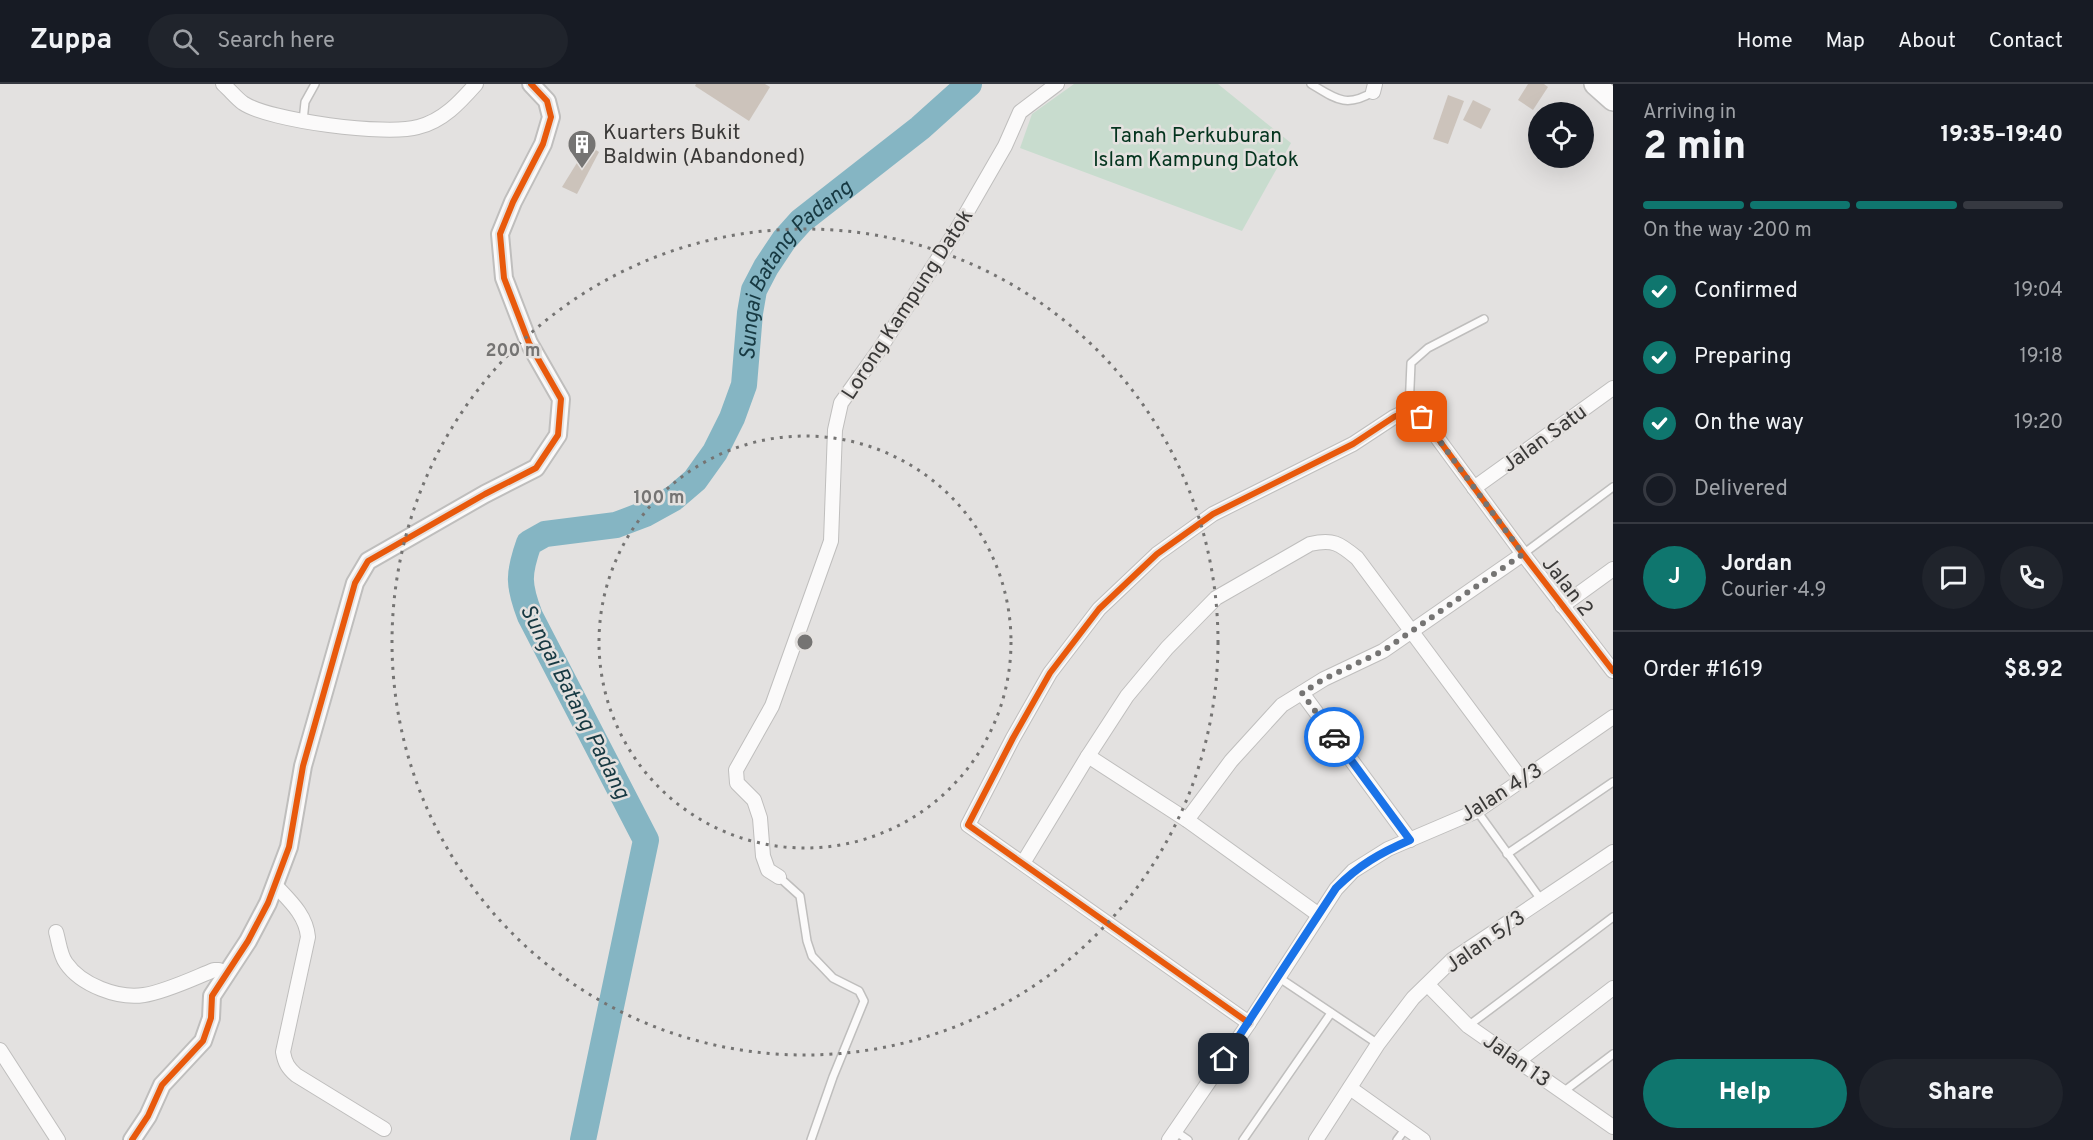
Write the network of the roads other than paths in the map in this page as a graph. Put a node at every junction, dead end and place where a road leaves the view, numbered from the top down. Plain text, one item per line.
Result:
1 (223, 84) edge
2 (315, 84) edge
3 (476, 84) edge
4 (531, 84) edge
5 (1057, 84) edge
6 (1311, 84) edge
7 (1595, 84) edge
8 (1374, 88) edge
9 (1613, 100) edge
10 (303, 121) junction
11 (1484, 319) dead end
12 (1613, 388) edge
13 (1409, 410) junction
14 (1613, 487) edge
15 (1474, 489) junction
16 (1523, 554) junction
17 (1613, 569) edge
18 (1562, 606) junction
19 (1410, 632) junction
20 (1610, 662) edge
21 (1302, 693) junction
22 (1613, 717) edge
23 (1088, 756) junction
24 (1522, 780) junction
25 (1613, 782) edge
26 (1477, 811) junction
27 (1187, 820) junction
28 (1410, 840) junction
29 (1613, 852) edge
30 (1507, 854) junction
31 (1023, 863) junction
32 (779, 878) joint
33 (275, 885) junction
34 (1542, 901) junction
35 (1319, 915) junction
36 (1613, 917) edge
37 (56, 932) dead end
38 (227, 974) junction
39 (1278, 977) junction
40 (1428, 985) junction
41 (1613, 988) edge
42 (1331, 1013) junction
43 (1249, 1023) junction
44 (1468, 1026) junction
45 (1378, 1044) junction
46 (0, 1050) edge
47 (1613, 1054) edge
48 (1518, 1061) junction
49 (1350, 1088) junction
50 (1563, 1092) junction
51 (1613, 1127) edge
52 (1406, 1128) junction
53 (384, 1129) dead end
54 (1172, 1136) edge
55 (58, 1140) edge
56 (132, 1140) edge
57 (811, 1140) edge
58 (1188, 1140) edge
59 (1243, 1140) edge
60 (1316, 1140) edge
61 (1397, 1140) edge
62 (1423, 1140) edge

1 - 10 street
2 - 10 lane
3 - 10 street
4 - 33 street
5 - 32 street, Lorong Kampung Datok
6 - 8 lane
7 - 9 main road
11 - 13 lane
12 - 15 street, Jalan Satu
13 - 15 street, Jalan 2
13 - 31 street
14 - 16 lane
15 - 16 street, Jalan 2
16 - 18 street, Jalan 2
16 - 19 street
17 - 18 street
18 - 20 street, Jalan 2
19 - 21 street
19 - 23 street
19 - 24 street
21 - 27 street
21 - 28 street
22 - 24 street, Jalan 4/3
23 - 27 street
23 - 31 street
24 - 26 street, Jalan 4/3
25 - 30 lane
26 - 28 street, Jalan 4/3
26 - 30 lane
27 - 35 street
28 - 35 street, Jalan 4/3
29 - 34 street, Jalan 5/3
30 - 34 lane
31 - 43 street
32 - 57 lane
33 - 38 street
33 - 53 street
34 - 40 street, Jalan 5/3
35 - 39 street, Jalan 4/3
36 - 44 lane
37 - 38 street
38 - 56 street
39 - 42 lane
39 - 43 street, Jalan 4/3
40 - 44 street, Jalan 13
40 - 45 street, Jalan 5/3
41 - 48 street
42 - 45 lane
42 - 59 lane
43 - 54 street, Jalan 4/3
44 - 48 street, Jalan 13
45 - 49 street, Jalan 5/3
46 - 55 street
47 - 50 lane
48 - 50 street, Jalan 13
49 - 52 street
49 - 60 street, Jalan 5/3
50 - 51 street, Jalan 13
52 - 61 lane
52 - 62 street
54 - 58 lane

